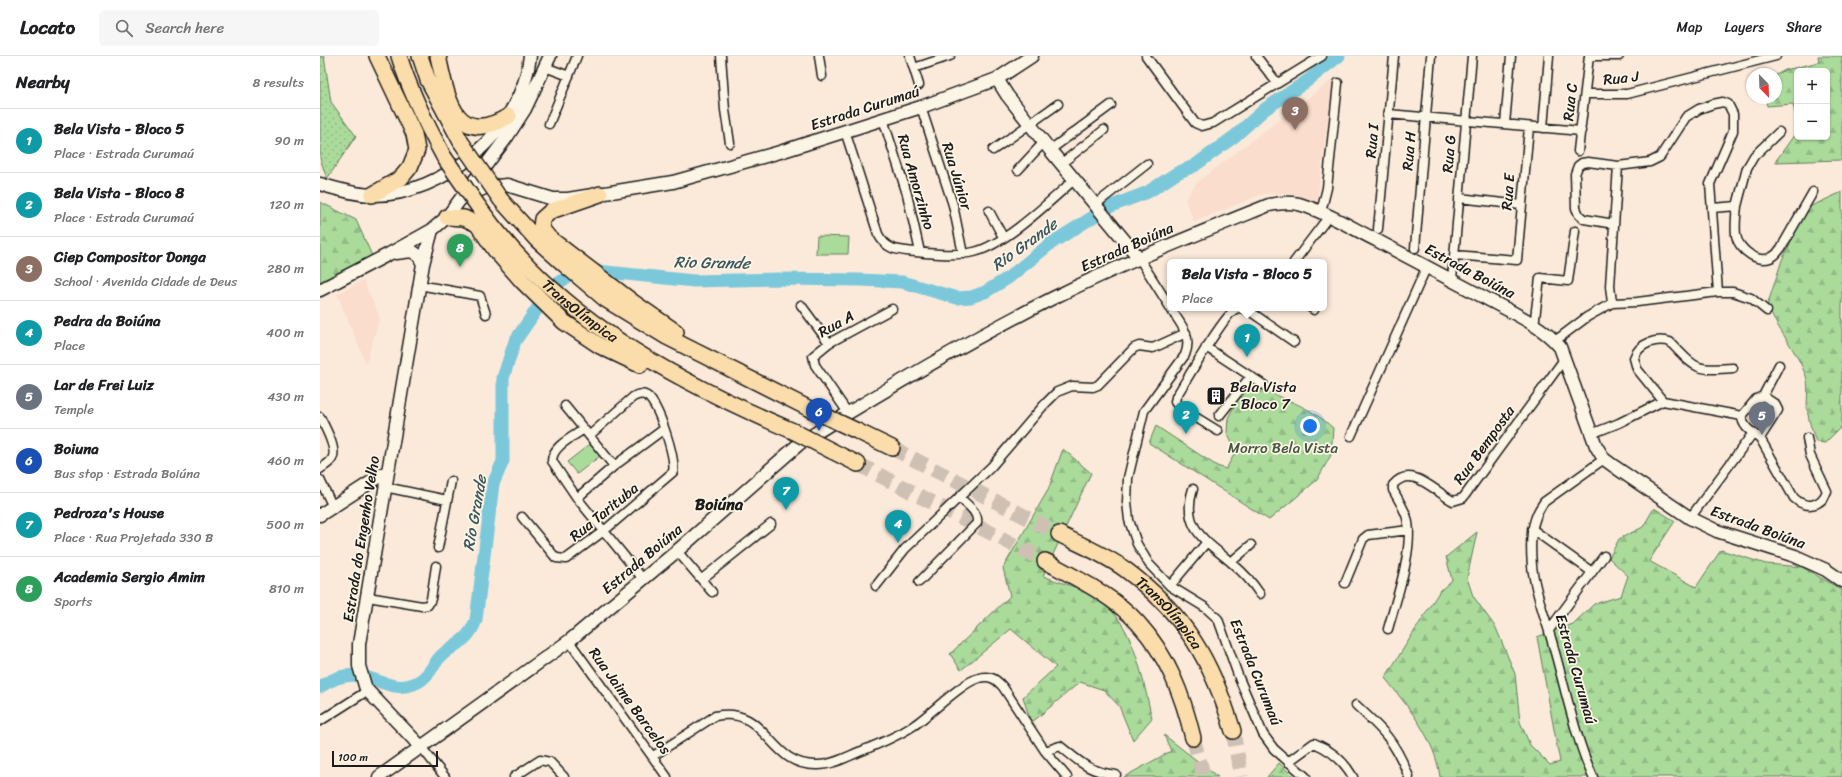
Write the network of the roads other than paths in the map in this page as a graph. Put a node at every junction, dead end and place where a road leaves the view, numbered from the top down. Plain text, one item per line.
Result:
1 (377, 56) edge
2 (399, 56) edge
3 (420, 56) edge
4 (438, 56) edge
5 (530, 56) edge
6 (550, 56) edge
7 (577, 56) edge
8 (721, 56) edge
9 (818, 56) edge
10 (910, 56) edge
11 (950, 56) edge
12 (1032, 56) edge
13 (1146, 56) edge
14 (1256, 56) edge
15 (1322, 56) edge
16 (1394, 56) edge
17 (1431, 56) edge
18 (1472, 56) edge
19 (1511, 56) edge
20 (1549, 56) edge
21 (1589, 56) edge
22 (1594, 56) edge
23 (1619, 56) edge
24 (1776, 56) edge
25 (545, 67) junction
26 (914, 68) junction
27 (569, 76) junction
28 (822, 76) dead end
29 (997, 79) junction
30 (1277, 83) junction
31 (1338, 83) dead end
32 (919, 85) dead end
33 (1585, 94) junction
34 (1058, 104) dead end
35 (1111, 105) dead end
36 (921, 107) junction
37 (1388, 114) junction
38 (509, 116) junction
39 (1426, 117) junction
40 (883, 119) junction
41 (1466, 120) junction
42 (1030, 122) junction
43 (549, 124) dead end
44 (1505, 124) junction
45 (1529, 127) junction
46 (1543, 128) junction
47 (1104, 130) dead end
48 (845, 131) junction
49 (1581, 131) junction
50 (1779, 132) dead end
51 (730, 143) dead end
52 (1047, 146) junction
53 (993, 150) dead end
54 (1578, 151) dead end
55 (1062, 163) junction
56 (1147, 164) dead end
57 (1618, 166) junction
58 (1018, 170) dead end
59 (1076, 179) junction
60 (320, 184) edge
61 (1812, 192) dead end
62 (600, 194) junction
63 (372, 195) junction
64 (462, 198) junction
65 (1459, 198) junction
66 (1521, 205) junction
67 (1098, 206) junction
68 (1737, 206) junction
69 (1712, 208) junction
70 (990, 211) dead end
71 (1325, 214) junction
72 (447, 217) junction
73 (1614, 224) junction
74 (1378, 229) dead end
75 (432, 230) junction
76 (1575, 231) dead end
77 (1003, 237) junction
78 (1415, 248) dead end
79 (920, 252) junction
80 (389, 254) junction
81 (963, 254) junction
82 (1454, 255) junction
83 (1139, 258) junction
84 (1296, 259) edge
85 (423, 264) junction
86 (571, 264) junction
87 (1427, 266) junction
88 (1452, 279) junction
89 (419, 285) junction
90 (320, 290) edge
91 (1718, 292) junction
92 (1167, 303) edge
93 (1612, 303) junction
94 (801, 305) dead end
95 (892, 309) dead end
96 (1172, 311) edge
97 (1232, 311) edge
98 (1247, 311) edge
99 (1259, 311) edge
100 (1767, 311) dead end
101 (486, 314) dead end
102 (1256, 315) junction
103 (1534, 326) junction
104 (1186, 333) junction
105 (1555, 341) junction
106 (1294, 342) dead end
107 (829, 343) junction
108 (1206, 347) junction
109 (1565, 358) junction
110 (1779, 365) dead end
111 (730, 368) junction
112 (1733, 368) dead end
113 (1250, 377) junction
114 (1264, 386) dead end
115 (1762, 396) junction
116 (1664, 401) junction
117 (564, 406) dead end
118 (848, 413) junction
119 (1219, 416) dead end
120 (1742, 416) junction
121 (320, 417) edge
122 (765, 419) junction
123 (664, 429) junction
124 (1218, 431) dead end
125 (587, 432) junction
126 (1753, 433) junction
127 (1591, 434) junction
128 (1351, 436) dead end
129 (1760, 438) junction
130 (1807, 438) dead end
131 (892, 448) tunnel mouth
132 (1604, 459) junction
133 (858, 464) tunnel mouth
134 (614, 466) junction
135 (320, 469) edge
136 (388, 471) junction
137 (320, 480) edge
138 (451, 481) dead end
139 (366, 485) junction
140 (1193, 489) dead end
141 (385, 490) junction
142 (959, 497) junction
143 (577, 498) junction
144 (447, 500) junction
145 (334, 507) junction
146 (320, 515) edge
147 (522, 516) dead end
148 (1690, 518) junction
149 (771, 524) dead end
150 (1532, 529) junction
151 (605, 530) junction
152 (1409, 530) junction
153 (1059, 534) tunnel mouth
154 (1206, 543) junction
155 (1251, 545) dead end
156 (438, 548) dead end
157 (677, 551) junction
158 (1604, 556) dead end
159 (1045, 561) tunnel mouth
160 (1231, 562) junction
161 (436, 566) dead end
162 (1592, 572) junction
163 (642, 579) junction
164 (702, 579) junction
165 (1842, 580) edge
166 (919, 582) dead end
167 (1345, 583) dead end
168 (876, 586) dead end
169 (1170, 586) junction
170 (712, 592) dead end
171 (1260, 594) dead end
172 (368, 597) junction
173 (1388, 629) dead end
174 (1549, 630) junction
175 (569, 641) junction
176 (367, 690) junction
177 (1356, 705) dead end
178 (320, 721) edge
179 (1233, 731) tunnel mouth
180 (1193, 738) tunnel mouth
181 (422, 748) junction
182 (1045, 751) junction
183 (653, 756) junction
184 (1288, 762) junction
185 (1116, 775) dead end
186 (379, 777) edge
187 (445, 777) edge
188 (514, 777) edge
189 (564, 777) edge
190 (668, 777) edge
191 (1067, 777) edge
192 (1306, 777) edge
193 (1353, 777) edge
194 (1409, 777) edge
195 (1593, 777) edge

1 - 63 highway
2 - 122 highway, TransOlímpica, bridge
3 - 86 highway, TransOlímpica, bridge
4 - 38 highway
5 - 38 street
6 - 25 street
7 - 27 street
8 - 51 street
9 - 28 street
10 - 26 street
11 - 26 street
12 - 29 street, Estrada Curumaú
13 - 30 street
14 - 30 street
15 - 30 street
16 - 37 street, Rua I
17 - 39 street, Rua H
18 - 41 street, Rua G
19 - 44 street
20 - 46 street
21 - 33 street, Rua C
22 - 23 street
24 - 33 street, Rua J
25 - 27 street
25 - 64 street
26 - 32 street
27 - 43 street
29 - 36 street, Estrada Curumaú
29 - 42 street
31 - 71 street
33 - 49 street, Rua C
34 - 42 street
35 - 52 street
36 - 40 street, Estrada Curumaú
36 - 81 street, Rua Júnior
37 - 39 street
37 - 74 street, Rua I
38 - 63 street
39 - 41 street
39 - 78 street, Rua H
40 - 48 street, Estrada Curumaú
40 - 79 street, Rua Amorzinho
41 - 44 street
41 - 65 street, Rua G
42 - 52 street
42 - 53 street
44 - 45 street
45 - 46 street
45 - 66 street, Rua E
46 - 49 street
47 - 55 street
48 - 62 street, Estrada Curumaú
48 - 79 street
49 - 54 street, Rua C
50 - 68 street
52 - 55 street
52 - 58 street
55 - 59 street
56 - 67 street
57 - 69 street
57 - 73 street
57 - 73 street
59 - 67 street
59 - 77 street
60 - 63 street
61 - 68 street
62 - 64 street, Estrada Curumaú
62 - 86 highway
64 - 72 street
65 - 66 street
65 - 82 street, Rua G
66 - 82 street, Rua E
67 - 83 street
68 - 69 street
69 - 91 street
70 - 77 street
71 - 83 street, Estrada Boiúna
71 - 84 street
71 - 87 street, Estrada Boiúna
72 - 75 street
72 - 122 highway
73 - 93 street
75 - 80 street
75 - 85 street, Estrada do Engenho Velho
76 - 103 street
77 - 81 street
79 - 81 street
80 - 85 street
80 - 90 street
82 - 88 street, Rua G
83 - 92 street
83 - 118 street, Estrada Boiúna
85 - 89 street, Estrada do Engenho Velho
86 - 111 highway
86 - 111 highway, TransOlímpica
87 - 88 street, Estrada Boiúna
87 - 128 street
88 - 103 street, Estrada Boiúna
89 - 101 street
89 - 136 street, Estrada do Engenho Velho
91 - 93 street
91 - 100 street
93 - 105 street
94 - 107 street
95 - 107 street, Rua A
96 - 104 street
97 - 108 street
98 - 102 street
99 - 102 street
102 - 106 street
103 - 105 street, Estrada Boiúna
104 - 142 street
104 - 169 street, Estrada Curumaú
105 - 109 street, Estrada Boiúna
107 - 118 street, Rua A
108 - 113 street
108 - 124 street
109 - 127 street, Estrada Boiúna
109 - 152 street, Rua Bemposta
110 - 115 street
111 - 131 highway, TransOlímpica, bridge
112 - 116 street
113 - 114 street
113 - 119 street
115 - 120 street
115 - 129 street
116 - 120 street
116 - 127 street
117 - 125 street
118 - 157 street, Estrada Boiúna
120 - 126 street
121 - 135 street
122 - 133 highway, TransOlímpica, bridge
123 - 125 street, Rua Tarituba
123 - 134 street, Rua Tarituba
123 - 151 street, Rua Tarituba
125 - 134 street
125 - 143 street
126 - 129 street
126 - 148 street
127 - 132 street, Estrada Boiúna
129 - 130 street
132 - 148 street, Estrada Boiúna
132 - 150 street, Estrada Curumaú
134 - 143 street, Rua Tarituba
136 - 139 street
136 - 141 street, Estrada do Engenho Velho
137 - 145 street
138 - 144 street
139 - 141 street
139 - 145 street
140 - 154 street
141 - 144 street
141 - 172 street, Estrada do Engenho Velho
142 - 166 street
142 - 168 street
143 - 151 street
144 - 156 street
145 - 146 street
147 - 151 street, Rua Tarituba
148 - 165 street, Estrada Boiúna
149 - 164 street
150 - 162 street
150 - 174 street, Estrada Curumaú
151 - 163 street
152 - 167 street
152 - 173 street, Rua Bemposta
153 - 179 highway, TransOlímpica
154 - 160 street
154 - 169 street
155 - 160 street
157 - 163 street, Estrada Boiúna
157 - 164 street
158 - 162 street
159 - 180 highway, TransOlímpica
160 - 171 street
161 - 172 street
162 - 174 street
163 - 175 street, Estrada Boiúna
164 - 170 street
169 - 184 street, Estrada Curumaú
172 - 176 street, Estrada do Engenho Velho
174 - 195 street, Estrada Curumaú
175 - 181 street, Estrada Boiúna
175 - 183 street, Rua Jaime Barcelos
176 - 178 street
176 - 181 street, Estrada do Engenho Velho
177 - 194 street
181 - 186 street
181 - 187 street
182 - 183 street
182 - 185 street
182 - 191 street
183 - 190 street, Rua Jaime Barcelos
184 - 192 street, Estrada Curumaú
184 - 193 street
188 - 189 street

